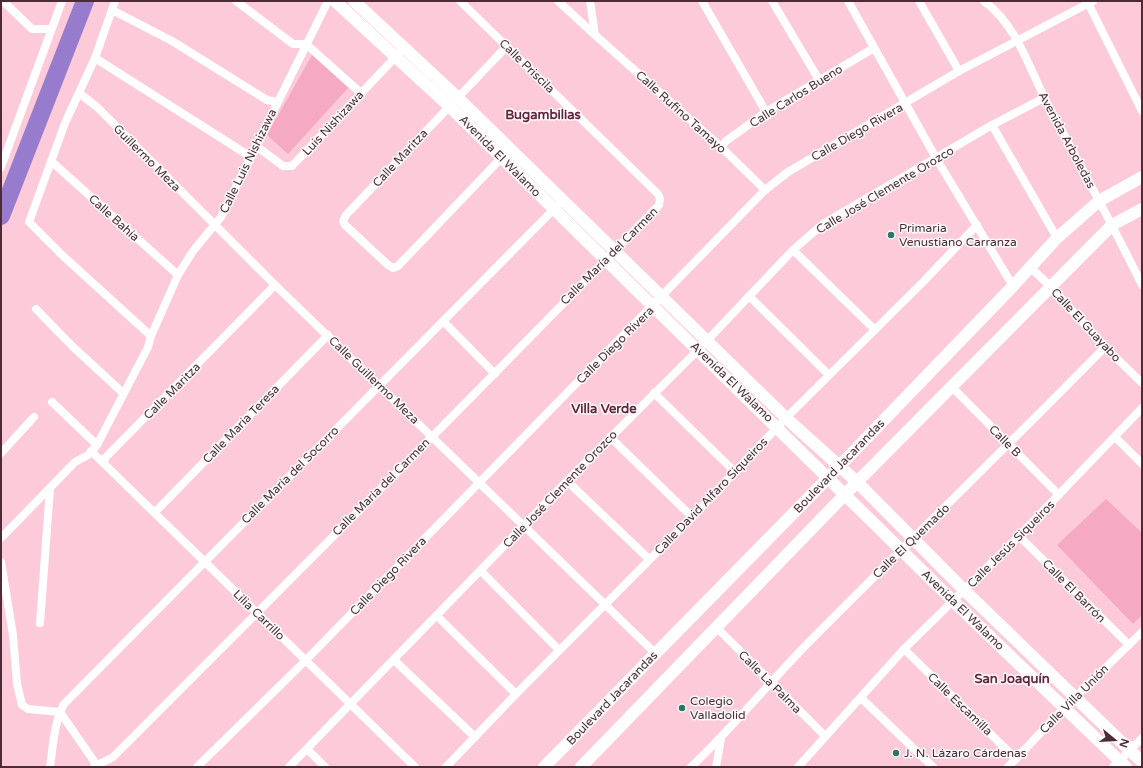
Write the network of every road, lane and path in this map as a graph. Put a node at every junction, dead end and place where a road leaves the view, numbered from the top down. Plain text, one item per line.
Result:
1 (4, 1) edge
2 (62, 1) edge
3 (115, 1) edge
4 (236, 1) edge
5 (328, 1) edge
6 (335, 1) edge
7 (354, 1) edge
8 (460, 1) edge
9 (558, 1) edge
10 (590, 1) edge
11 (702, 1) edge
12 (772, 1) edge
13 (848, 1) edge
14 (919, 1) edge
15 (984, 1) edge
16 (1089, 2) edge
17 (112, 10) junction
18 (50, 29) junction
19 (595, 35) junction
20 (1018, 40) junction
21 (306, 44) junction
22 (507, 46) junction
23 (404, 48) junction
24 (874, 48) junction
25 (396, 57) junction
26 (95, 58) junction
27 (959, 71) junction
28 (819, 80) junction
29 (79, 93) junction
30 (361, 93) junction
31 (1044, 98) junction
32 (453, 101) junction
33 (277, 102) junction
34 (905, 104) junction
35 (1142, 111) edge
36 (766, 112) junction
37 (992, 125) junction
38 (256, 146) junction
39 (721, 147) junction
40 (510, 149) junction
41 (250, 157) junction
42 (501, 158) junction
43 (936, 158) junction
44 (51, 161) junction
45 (1, 167) edge
46 (1142, 177) edge
47 (765, 190) junction
48 (660, 200) joint
49 (1099, 201) junction
50 (558, 205) junction
51 (1142, 209) edge
52 (214, 224) junction
53 (977, 225) junction
54 (1112, 225) junction
55 (1057, 238) junction
56 (793, 250) junction
57 (610, 255) junction
58 (1030, 267) junction
59 (178, 275) junction
60 (1142, 285) edge
61 (275, 286) junction
62 (1013, 286) junction
63 (1051, 287) junction
64 (749, 296) junction
65 (663, 297) junction
66 (653, 306) junction
67 (36, 309) dead end
68 (444, 322) junction
69 (875, 330) junction
70 (328, 335) junction
71 (151, 336) junction
72 (707, 339) junction
73 (1105, 347) junction
74 (698, 350) junction
75 (495, 374) junction
76 (830, 375) junction
77 (1142, 383) edge
78 (379, 384) junction
79 (951, 386) junction
80 (123, 393) junction
81 (654, 393) junction
82 (52, 402) dead end
83 (1142, 408) edge
84 (34, 417) dead end
85 (782, 422) junction
86 (432, 436) junction
87 (610, 437) junction
88 (1115, 437) junction
89 (1009, 445) junction
90 (94, 448) junction
91 (1, 453) edge
92 (104, 462) junction
93 (1142, 464) edge
94 (840, 466) junction
95 (735, 472) junction
96 (828, 478) junction
97 (567, 481) junction
98 (479, 482) junction
99 (857, 482) junction
100 (50, 488) junction
101 (846, 494) junction
102 (1059, 495) junction
103 (155, 512) junction
104 (692, 517) junction
105 (523, 526) junction
106 (1019, 536) junction
107 (1, 538) edge
108 (912, 539) junction
109 (901, 549) junction
110 (649, 559) junction
111 (1, 562) edge
112 (204, 562) junction
113 (481, 570) junction
114 (964, 590) junction
115 (953, 601) junction
116 (604, 604) junction
117 (257, 613) junction
118 (437, 616) junction
119 (40, 623) dead end
120 (716, 627) junction
121 (1142, 632) edge
122 (1129, 645) junction
123 (904, 649) junction
124 (559, 650) junction
125 (655, 653) junction
126 (306, 660) junction
127 (394, 660) junction
128 (770, 682) junction
129 (516, 694) junction
130 (1076, 697) junction
131 (861, 698) junction
132 (351, 704) junction
133 (1064, 707) junction
134 (60, 712) junction
135 (825, 736) junction
136 (474, 737) junction
137 (721, 738) junction
138 (1142, 738) edge
139 (307, 750) junction
140 (1130, 750) junction
141 (1016, 759) junction
142 (1142, 762) edge
143 (1119, 765) edge
144 (97, 766) edge
145 (50, 767) edge
146 (197, 767) edge
147 (290, 767) edge
148 (325, 767) edge
149 (415, 767) edge
150 (446, 767) edge
151 (544, 767) edge
152 (582, 767) edge
153 (692, 767) edge
154 (716, 767) edge
155 (798, 767) edge
156 (933, 767) edge
157 (1008, 767) edge

1 - 18 street
2 - 18 street
3 - 17 street
4 - 21 street
5 - 21 street, Calle Luis Nishizawa
6 - 25 street, Avenida El Walamo
7 - 23 street, Avenida El Walamo
8 - 22 street, Calle Priscila
9 - 19 street, Calle Rufino Tamayo
10 - 19 street
11 - 36 street
12 - 28 street
13 - 24 street
14 - 27 street
15 - 20 street, Avenida Arboledas
16 - 20 street, Calle Diego Rivera
16 - 35 street
17 - 26 street
17 - 33 street
18 - 45 street
19 - 39 street, Calle Rufino Tamayo
20 - 27 street, Calle Diego Rivera
20 - 31 street, Avenida Arboledas
21 - 30 street
21 - 33 street, Calle Luis Nishizawa
22 - 32 street, Calle Maritza
22 - 48 street, Calle Priscila
23 - 25 street, Luis Nishizawa
23 - 32 street, Avenida El Walamo
24 - 28 street, Calle Carlos Bueno
24 - 34 street
25 - 30 street, Luis Nishizawa
25 - 32 street, Avenida El Walamo
26 - 29 street
26 - 41 street
27 - 34 street, Calle Diego Rivera
28 - 36 street, Calle Carlos Bueno
29 - 44 street
29 - 52 street, Guillermo Meza
30 - 38 street, Luis Nishizawa
31 - 37 street, Calle José Clemente Orozco
31 - 49 street, Avenida Arboledas
32 - 40 street, Avenida El Walamo
32 - 42 street, Avenida El Walamo
32 - 42 street, Calle Maritza
33 - 38 street, Calle Luis Nishizawa
34 - 43 street
34 - 47 street, Calle Diego Rivera
36 - 39 street, Calle Carlos Bueno
37 - 43 street, Calle José Clemente Orozco
37 - 55 street
38 - 41 street, Calle Luis Nishizawa
39 - 47 street, Calle Rufino Tamayo
40 - 42 street
40 - 50 street, Avenida El Walamo
41 - 52 street, Calle Luis Nishizawa
42 - 50 street, Avenida El Walamo
43 - 53 street
43 - 56 street, Calle José Clemente Orozco
44 - 59 street, Calle Bahía
44 - 71 street
46 - 49 street, Boulevard Jacarandas
47 - 65 street, Calle Diego Rivera
48 - 57 street, Calle María del Carmen
49 - 54 street, Avenida Arboledas
49 - 55 street, Boulevard Jacarandas
50 - 57 street, Avenida El Walamo
50 - 68 street, Calle María del Socorro
51 - 54 street, Boulevard Jacarandas
52 - 59 street, Calle Luis Nishizawa
52 - 61 street, Calle Guillermo Meza
53 - 62 street
53 - 69 street, Calle David Alfaro Siqueiros
54 - 60 street, Avenida Arboledas
54 - 63 street, Boulevard Jacarandas
55 - 58 street, Boulevard Jacarandas
56 - 64 street, Calle José Clemente Orozco
56 - 69 street
57 - 65 street, Avenida El Walamo
57 - 66 street, Avenida El Walamo
57 - 75 street, Calle María del Carmen
58 - 62 street, Boulevard Jacarandas
58 - 63 street, Calle El Guayabo
59 - 71 street, Calle Luis Nishizawa
61 - 70 street, Calle Guillermo Meza
61 - 92 street, Calle Maritza
62 - 94 street, Boulevard Jacarandas
63 - 73 street, Calle El Guayabo
63 - 79 street, Boulevard Jacarandas
64 - 72 street, Calle José Clemente Orozco
64 - 76 street
65 - 66 street, Calle Diego Rivera
65 - 72 street, Avenida El Walamo
66 - 74 street, Avenida El Walamo
66 - 98 street, Calle Diego Rivera
67 - 80 street
68 - 75 street
68 - 78 street, Calle María del Socorro
69 - 76 street, Calle David Alfaro Siqueiros
70 - 78 street, Calle Guillermo Meza
70 - 103 street, Calle María Teresa
71 - 80 street, Calle Luis Nishizawa
72 - 74 street, Calle José Clemente Orozco
72 - 85 street, Avenida El Walamo
73 - 77 street, Calle El Guayabo
73 - 89 street, Calle El Quemado
74 - 81 street, Calle José Clemente Orozco
74 - 85 street, Avenida El Walamo
75 - 86 street, Calle María del Carmen
76 - 85 street, Calle David Alfaro Siqueiros
78 - 86 street, Calle Guillermo Meza
78 - 112 street, Calle María del Socorro
79 - 89 street, Calle B
79 - 99 street, Boulevard Jacarandas
80 - 90 street, Calle Luis Nishizawa
81 - 87 street, Calle José Clemente Orozco
81 - 95 street
82 - 90 street, Lilia Carrillo
83 - 88 street, Calle Jesús Siqueiros
84 - 91 street
85 - 94 street, Avenida El Walamo
85 - 95 street, Calle David Alfaro Siqueiros
85 - 96 street, Avenida El Walamo
86 - 98 street, Calle Guillermo Meza
86 - 117 street, Calle María del Carmen
87 - 97 street, Calle José Clemente Orozco
87 - 104 street
88 - 93 street
88 - 102 street, Calle Jesús Siqueiros
89 - 102 street, Calle B
89 - 108 street, Calle El Quemado
90 - 92 street, Lilia Carrillo
90 - 100 street
92 - 103 street, Lilia Carrillo
94 - 96 street, Boulevard Jacarandas
94 - 99 street, Avenida El Walamo
95 - 104 street, Calle David Alfaro Siqueiros
96 - 101 street, Avenida El Walamo
96 - 125 street, Boulevard Jacarandas
97 - 105 street, Calle José Clemente Orozco
97 - 110 street
98 - 105 street, Calle Guillermo Meza
98 - 126 street, Calle Diego Rivera
99 - 101 street, Boulevard Jacarandas
99 - 108 street, Avenida El Walamo
100 - 107 street
100 - 119 street
101 - 109 street, Avenida El Walamo
101 - 120 street, Boulevard Jacarandas
102 - 106 street, Calle Jesús Siqueiros
103 - 112 street, Lilia Carrillo
104 - 110 street, Calle David Alfaro Siqueiros
105 - 113 street, Calle José Clemente Orozco
105 - 116 street, Calle Guillermo Meza
106 - 114 street, Calle Jesús Siqueiros
106 - 122 street, Calle El Barrón
108 - 109 street, Calle El Quemado
108 - 114 street, Avenida El Walamo
109 - 115 street, Avenida El Walamo
109 - 128 street, Calle El Quemado
110 - 116 street, Calle David Alfaro Siqueiros
111 - 134 street
112 - 117 street, Lilia Carrillo
112 - 134 street, Calle María del Socorro
113 - 118 street, Calle José Clemente Orozco
113 - 124 street
114 - 115 street, Calle Jesús Siqueiros
114 - 130 street, Avenida El Walamo
115 - 123 street, Calle Jesús Siqueiros
115 - 133 street, Avenida El Walamo
116 - 124 street, Calle David Alfaro Siqueiros
116 - 125 street, Calle Guillermo Meza
117 - 126 street, Lilia Carrillo
117 - 144 street, Calle María del Carmen
118 - 127 street, Calle José Clemente Orozco
118 - 129 street
120 - 128 street, Calle La Palma
120 - 152 street, Boulevard Jacarandas
121 - 122 street, Calle Villa Unión
122 - 130 street, Calle Villa Unión
123 - 131 street, Calle Jesús Siqueiros
123 - 141 street, Calle Escamilla
124 - 129 street, Calle David Alfaro Siqueiros
125 - 151 street, Boulevard Jacarandas
126 - 132 street, Lilia Carrillo
126 - 146 street, Calle Diego Rivera
127 - 132 street, Calle José Clemente Orozco
127 - 136 street
128 - 135 street, Calle La Palma
128 - 137 street, Calle El Quemado
129 - 136 street, Calle David Alfaro Siqueiros
130 - 133 street, Calle Villa Unión
130 - 140 street, Avenida El Walamo
131 - 135 street, Calle Jesús Siqueiros
131 - 156 street
132 - 139 street, Calle José Clemente Orozco
132 - 149 street, Lilia Carrillo
133 - 141 street, Calle Villa Unión
133 - 143 street, Avenida El Walamo
134 - 144 street
134 - 145 street, Calle María del Socorro
135 - 155 street, Calle Jesús Siqueiros
136 - 150 street, Calle David Alfaro Siqueiros
137 - 153 street, Calle El Quemado
137 - 154 street
138 - 140 street
139 - 147 street, Calle José Clemente Orozco
139 - 148 street
140 - 142 street, Avenida El Walamo
140 - 143 street
141 - 157 street, Calle Villa Unión

